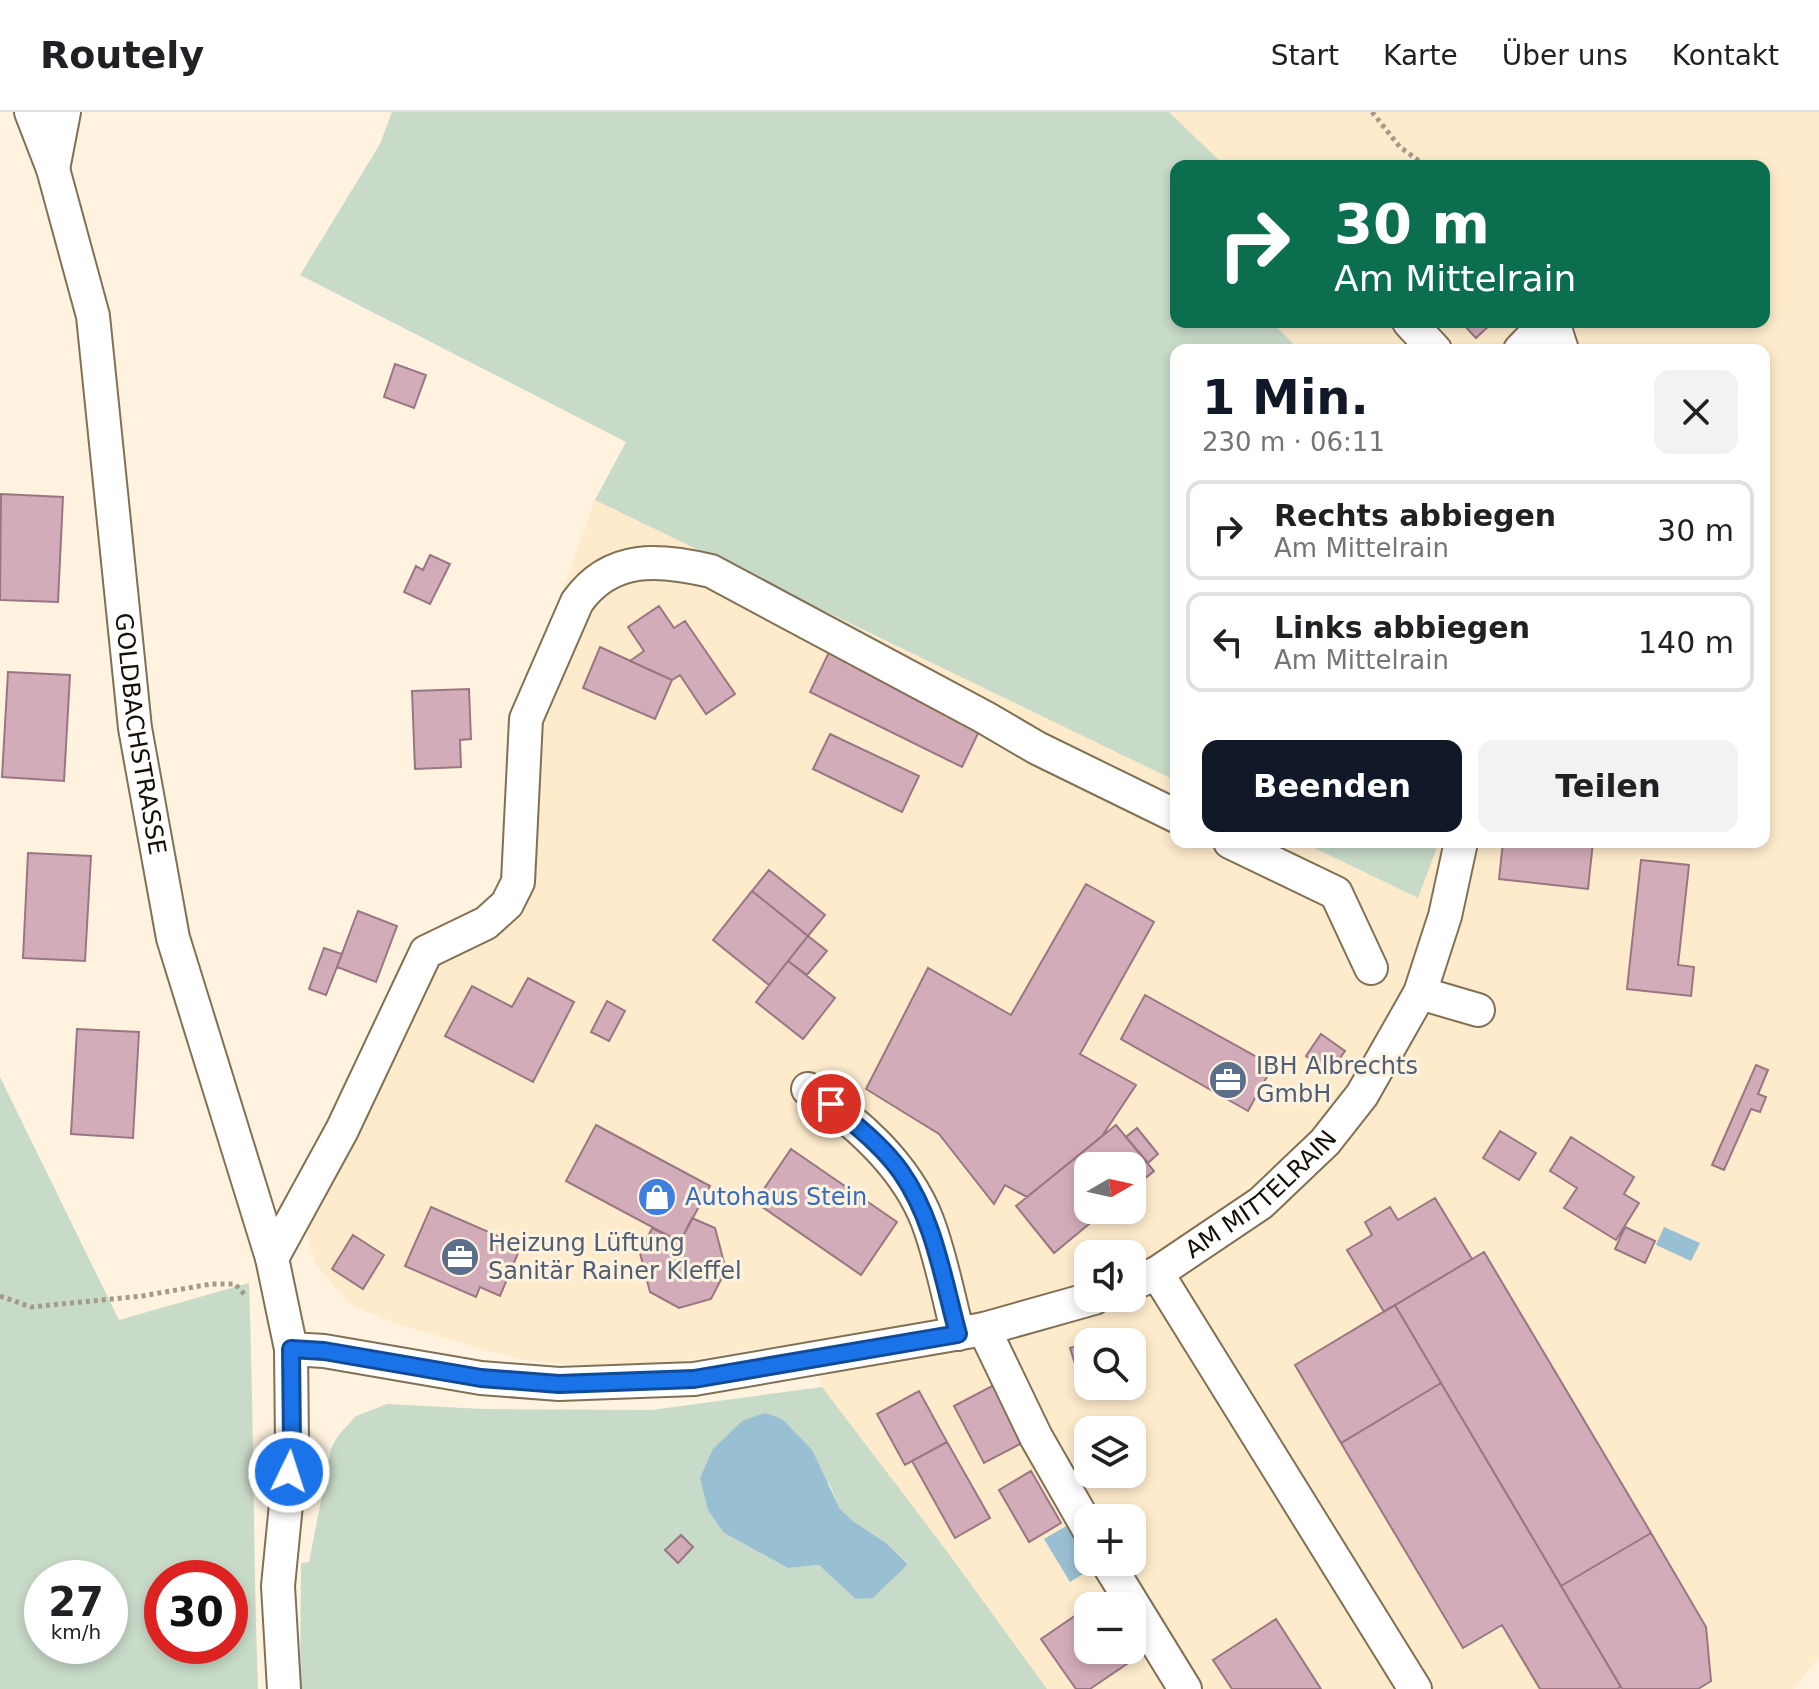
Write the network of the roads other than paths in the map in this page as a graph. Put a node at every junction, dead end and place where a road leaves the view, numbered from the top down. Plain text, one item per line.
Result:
1 (31, 112) edge
2 (64, 112) edge
3 (53, 169) junction
4 (1415, 328) edge
5 (1541, 328) edge
6 (1429, 344) edge
7 (1526, 344) edge
8 (1170, 813) edge
9 (1242, 848) edge
10 (1460, 848) edge
11 (1371, 968) dead end
12 (1420, 993) junction
13 (1478, 1010) dead end
14 (808, 1089) dead end
15 (272, 1258) junction
16 (1146, 1277) edge
17 (1146, 1280) edge
18 (1074, 1303) edge
19 (971, 1331) junction
20 (291, 1349) junction
21 (1074, 1504) edge
22 (1116, 1576) edge
23 (284, 1689) edge
24 (1185, 1689) edge
25 (1415, 1689) edge

1 - 3 street, GOLDBACHSTRASSE
2 - 3 street
3 - 15 street, GOLDBACHSTRASSE
4 - 6 street
5 - 7 street
8 - 15 street
9 - 11 street
10 - 12 street, AM MITTELRAIN
12 - 13 street
12 - 16 street, AM MITTELRAIN
14 - 19 street
15 - 20 street, GOLDBACHSTRASSE
17 - 25 street, AM MITTELRAIN
18 - 19 street
19 - 20 street
19 - 21 street
20 - 23 street, GOLDBACHSTRASSE
22 - 24 street

